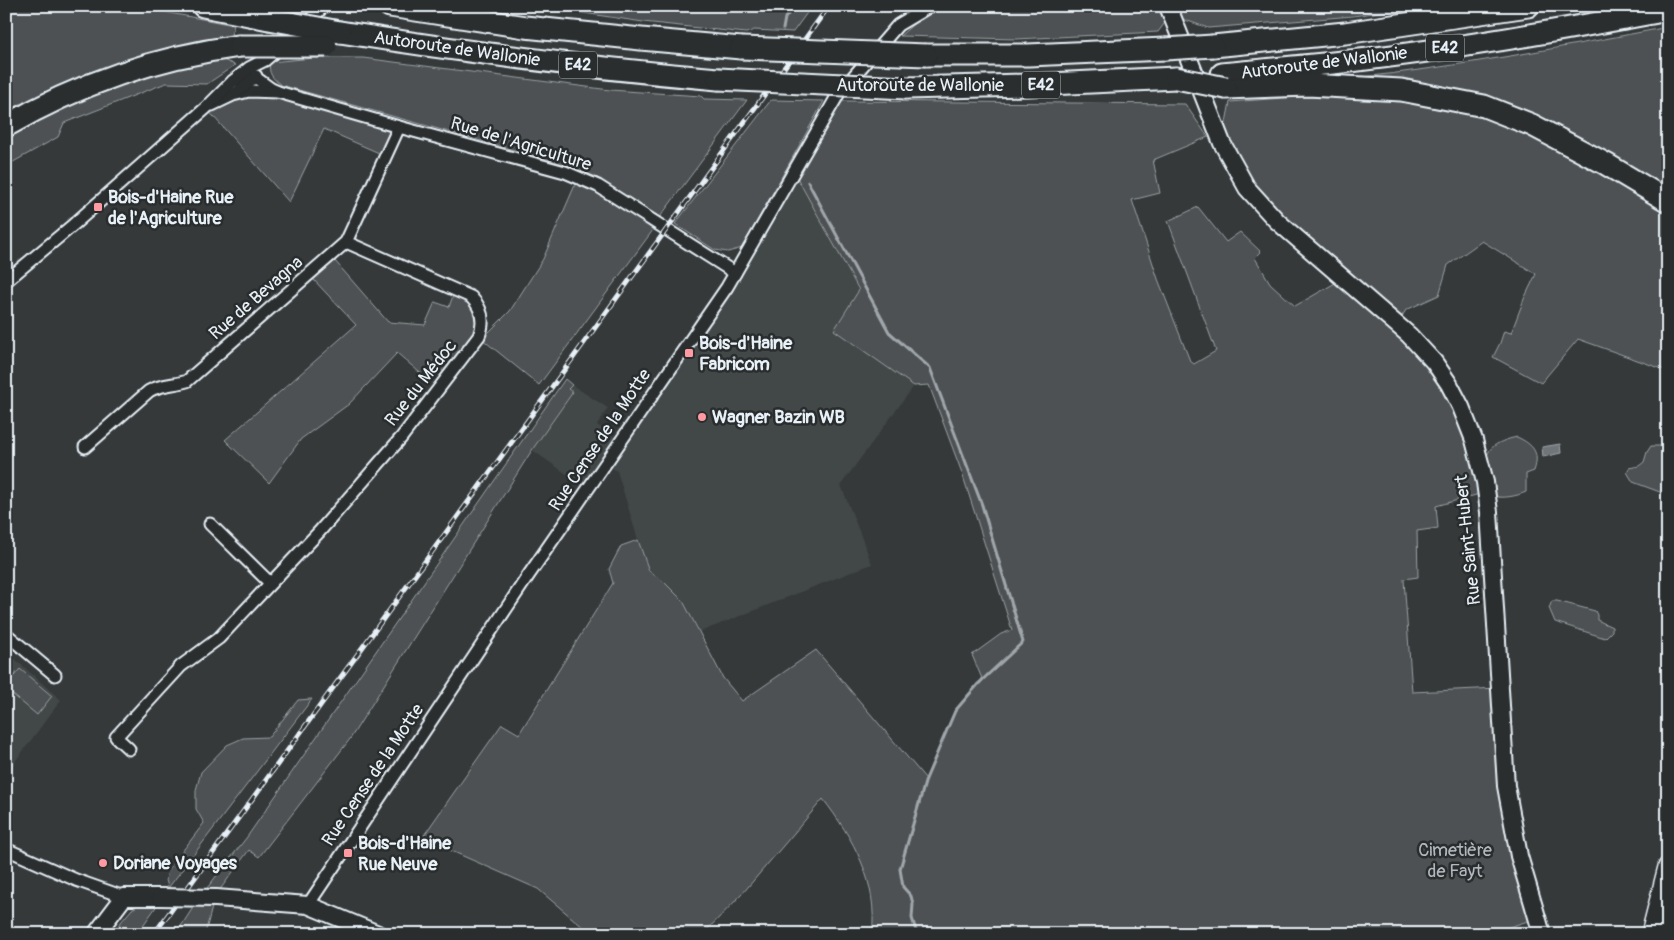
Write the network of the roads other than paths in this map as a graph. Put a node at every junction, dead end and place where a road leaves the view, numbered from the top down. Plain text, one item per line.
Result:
1 (203, 6) edge
2 (324, 6) edge
3 (390, 6) edge
4 (930, 6) edge
5 (1168, 6) edge
6 (1528, 6) edge
7 (1668, 10) edge
8 (333, 39) junction
9 (254, 75) junction
10 (1224, 81) junction
11 (206, 108) junction
12 (6, 126) edge
13 (399, 127) junction
14 (1668, 201) edge
15 (346, 242) junction
16 (735, 273) junction
17 (6, 281) edge
18 (85, 447) dead end
19 (210, 524) dead end
20 (270, 583) junction
21 (6, 634) edge
22 (55, 675) dead end
23 (130, 749) dead end
24 (6, 849) edge
25 (1668, 867) edge
26 (128, 897) junction
27 (308, 905) junction
28 (1652, 927) edge
29 (371, 932) edge
30 (96, 934) edge
31 (104, 934) edge
32 (1542, 934) edge

1 - 8 highway, bridge
2 - 9 street
3 - 6 highway, Autoroute de Wallonie / E42, bridge
4 - 16 street, Rue Cense de la Motte
5 - 32 street, Rue Saint-Hubert
7 - 10 highway, Autoroute de Wallonie / E42
8 - 10 highway, Autoroute de Wallonie / E42, bridge
8 - 12 highway, bridge
9 - 11 street
9 - 11 street
9 - 13 street, Rue de l'Agriculture
10 - 14 highway
11 - 17 street
13 - 15 street, Rue de Bevagna
13 - 16 street, Rue de l'Agriculture
15 - 18 street, Rue de Bevagna
15 - 20 street, Rue du Médoc
16 - 27 street, Rue Cense de la Motte
19 - 20 street
20 - 23 street, Rue du Médoc
21 - 22 street
24 - 26 street
25 - 28 main road
26 - 27 street, bridge
26 - 30 street
26 - 31 street
27 - 29 street

